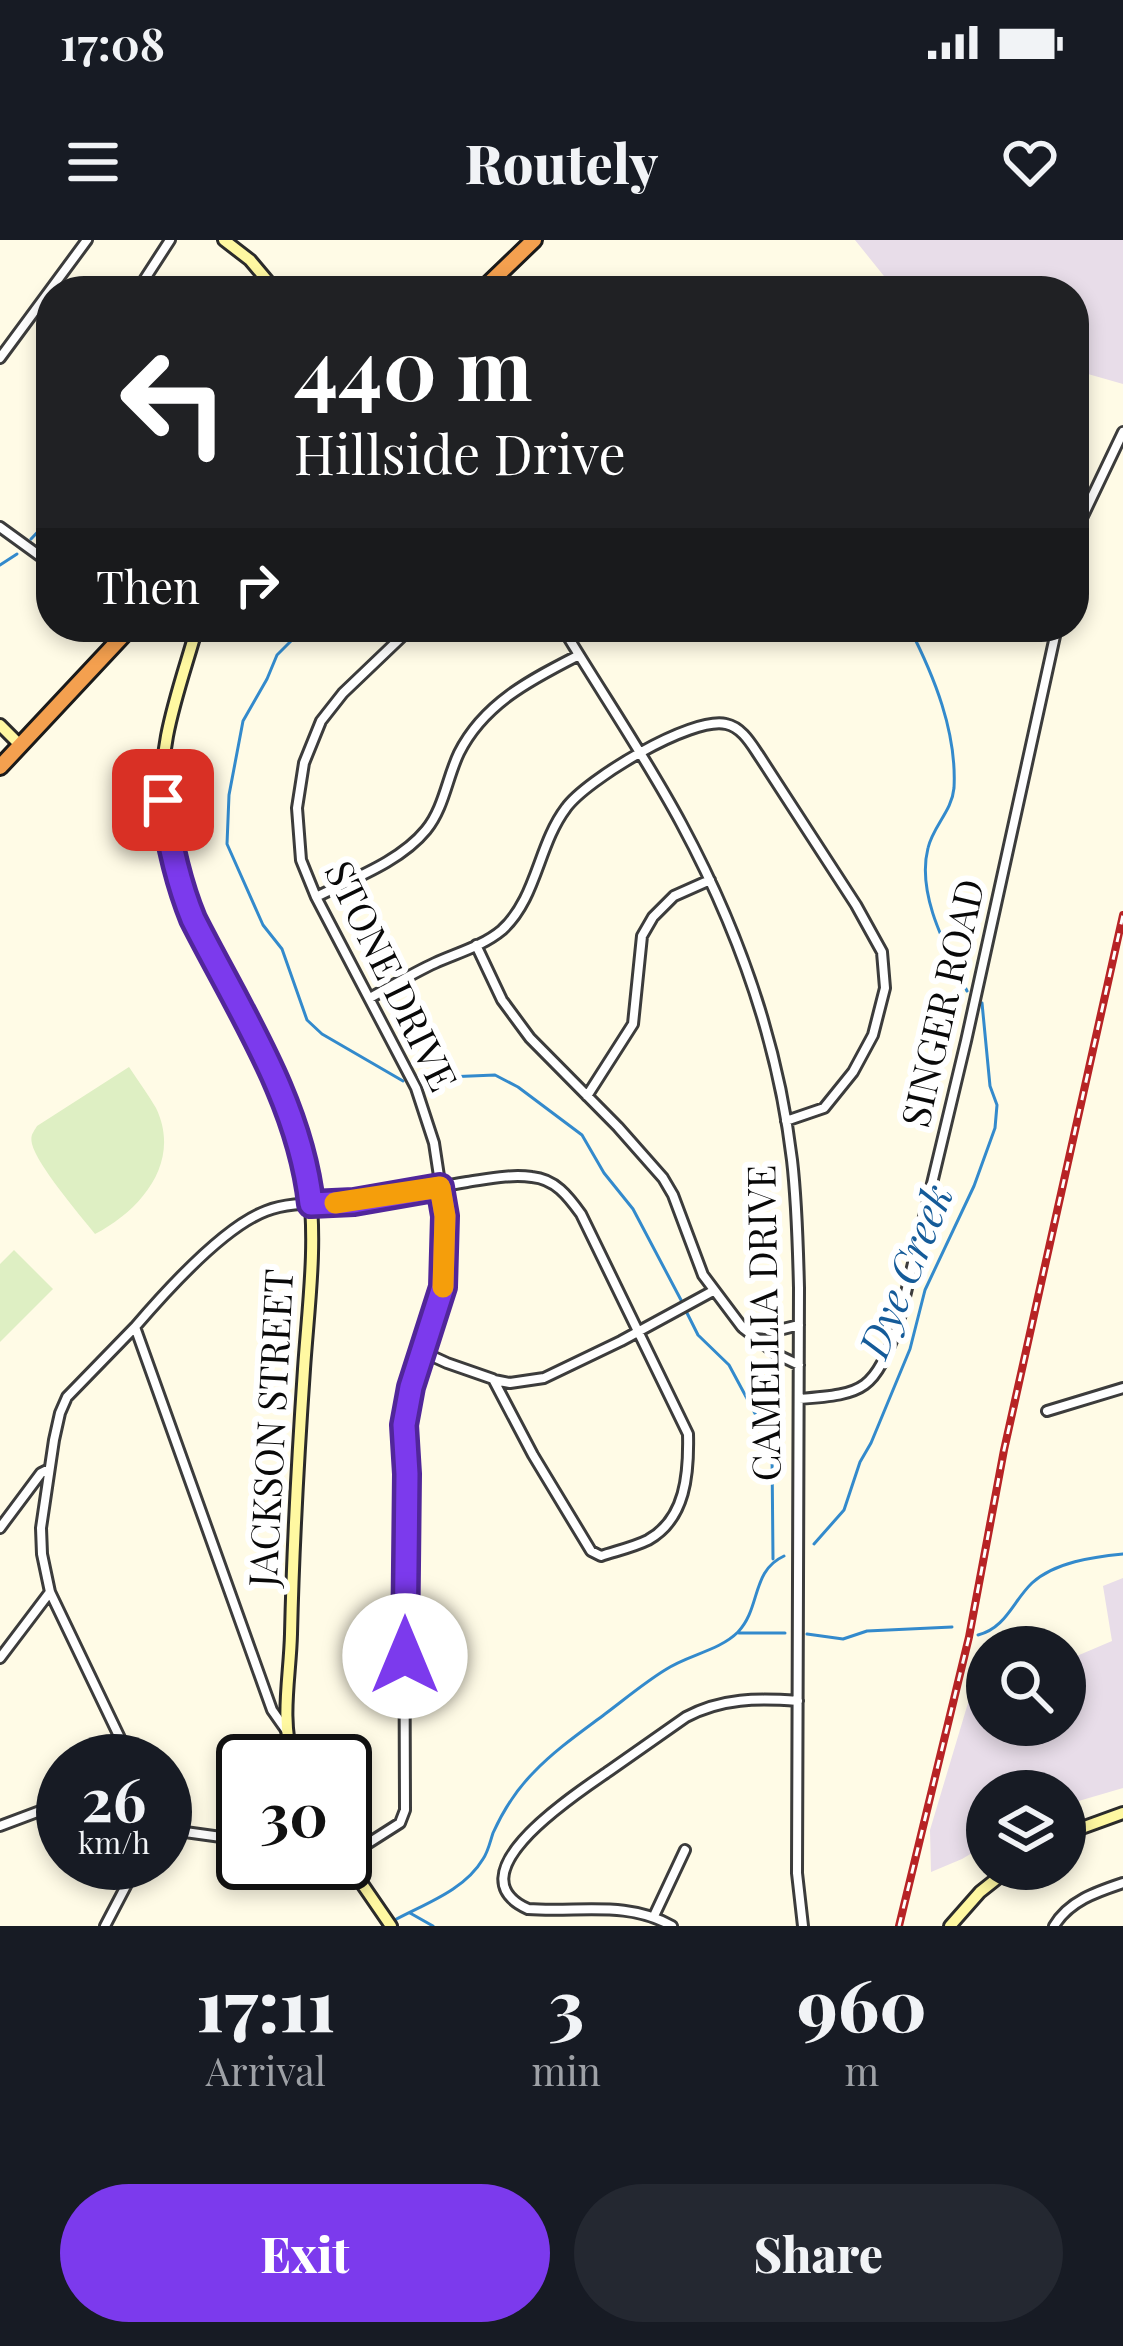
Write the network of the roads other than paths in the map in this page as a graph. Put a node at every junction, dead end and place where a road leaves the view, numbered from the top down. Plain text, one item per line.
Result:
1 (87, 240) edge
2 (170, 240) edge
3 (224, 240) edge
4 (534, 240) edge
5 (60, 276) edge
6 (147, 276) edge
7 (263, 276) edge
8 (497, 276) edge
9 (36, 309) edge
10 (0, 358) edge
11 (1123, 432) edge
12 (1089, 503) edge
13 (0, 527) edge
14 (36, 553) edge
15 (117, 642) edge
16 (193, 642) edge
17 (396, 642) edge
18 (571, 642) edge
19 (1054, 642) edge
20 (579, 655) junction
21 (0, 725) edge
22 (21, 746) junction
23 (640, 754) junction
24 (0, 767) edge
25 (710, 880) junction
26 (316, 897) junction
27 (476, 945) junction
28 (370, 998) junction
29 (587, 1096) junction
30 (785, 1121) junction
31 (440, 1187) junction
32 (311, 1204) junction
33 (713, 1291) junction
34 (799, 1325) junction
35 (135, 1327) junction
36 (742, 1327) junction
37 (638, 1330) junction
38 (423, 1352) junction
39 (799, 1365) junction
40 (493, 1379) junction
41 (1123, 1388) edge
42 (799, 1399) junction
43 (1048, 1412) dead end
44 (50, 1468) junction
45 (0, 1528) edge
46 (50, 1592) junction
47 (0, 1658) edge
48 (798, 1701) junction
49 (286, 1730) junction
50 (118, 1734) edge
51 (287, 1734) edge
52 (36, 1812) edge
53 (1123, 1813) edge
54 (0, 1826) edge
55 (1086, 1826) edge
56 (372, 1844) edge
57 (685, 1850) dead end
58 (1123, 1883) edge
59 (124, 1890) edge
60 (367, 1890) edge
61 (983, 1890) edge
62 (654, 1916) junction
63 (389, 1921) edge
64 (105, 1926) edge
65 (672, 1926) edge
66 (802, 1926) edge
67 (950, 1926) edge
68 (1054, 1926) edge

1 - 5 street
2 - 6 street
3 - 7 street
4 - 8 highway
9 - 10 street
11 - 12 street
13 - 14 street
15 - 22 highway
16 - 32 street, JACKSON STREET
17 - 26 street, STONE DRIVE
18 - 20 street, CAMELLIA DRIVE
19 - 42 street, SINGER ROAD
20 - 23 street, CAMELLIA DRIVE
20 - 26 street
21 - 22 street
22 - 24 highway
23 - 25 street, CAMELLIA DRIVE
23 - 27 street
23 - 30 street
25 - 29 street
25 - 30 street, CAMELLIA DRIVE
26 - 28 street, STONE DRIVE
27 - 28 street
27 - 29 street
28 - 31 street, STONE DRIVE
29 - 33 street
30 - 34 street, CAMELLIA DRIVE
31 - 32 street
31 - 37 street
31 - 38 street, STONE DRIVE
32 - 35 street
32 - 49 street, JACKSON STREET
33 - 36 street
33 - 37 street
34 - 36 street
34 - 39 street, CAMELLIA DRIVE
35 - 44 street
35 - 49 street
36 - 39 street
37 - 40 street
37 - 40 street
38 - 40 street
38 - 56 street, STONE DRIVE
39 - 42 street, CAMELLIA DRIVE
41 - 43 street
42 - 48 street, CAMELLIA DRIVE
44 - 45 street
44 - 46 street
46 - 47 street
46 - 50 street
48 - 62 street
48 - 66 street, CAMELLIA DRIVE
49 - 51 street, JACKSON STREET
52 - 54 street
53 - 55 street
57 - 62 street
58 - 68 street
59 - 64 street
60 - 63 street
61 - 67 street
62 - 65 street

